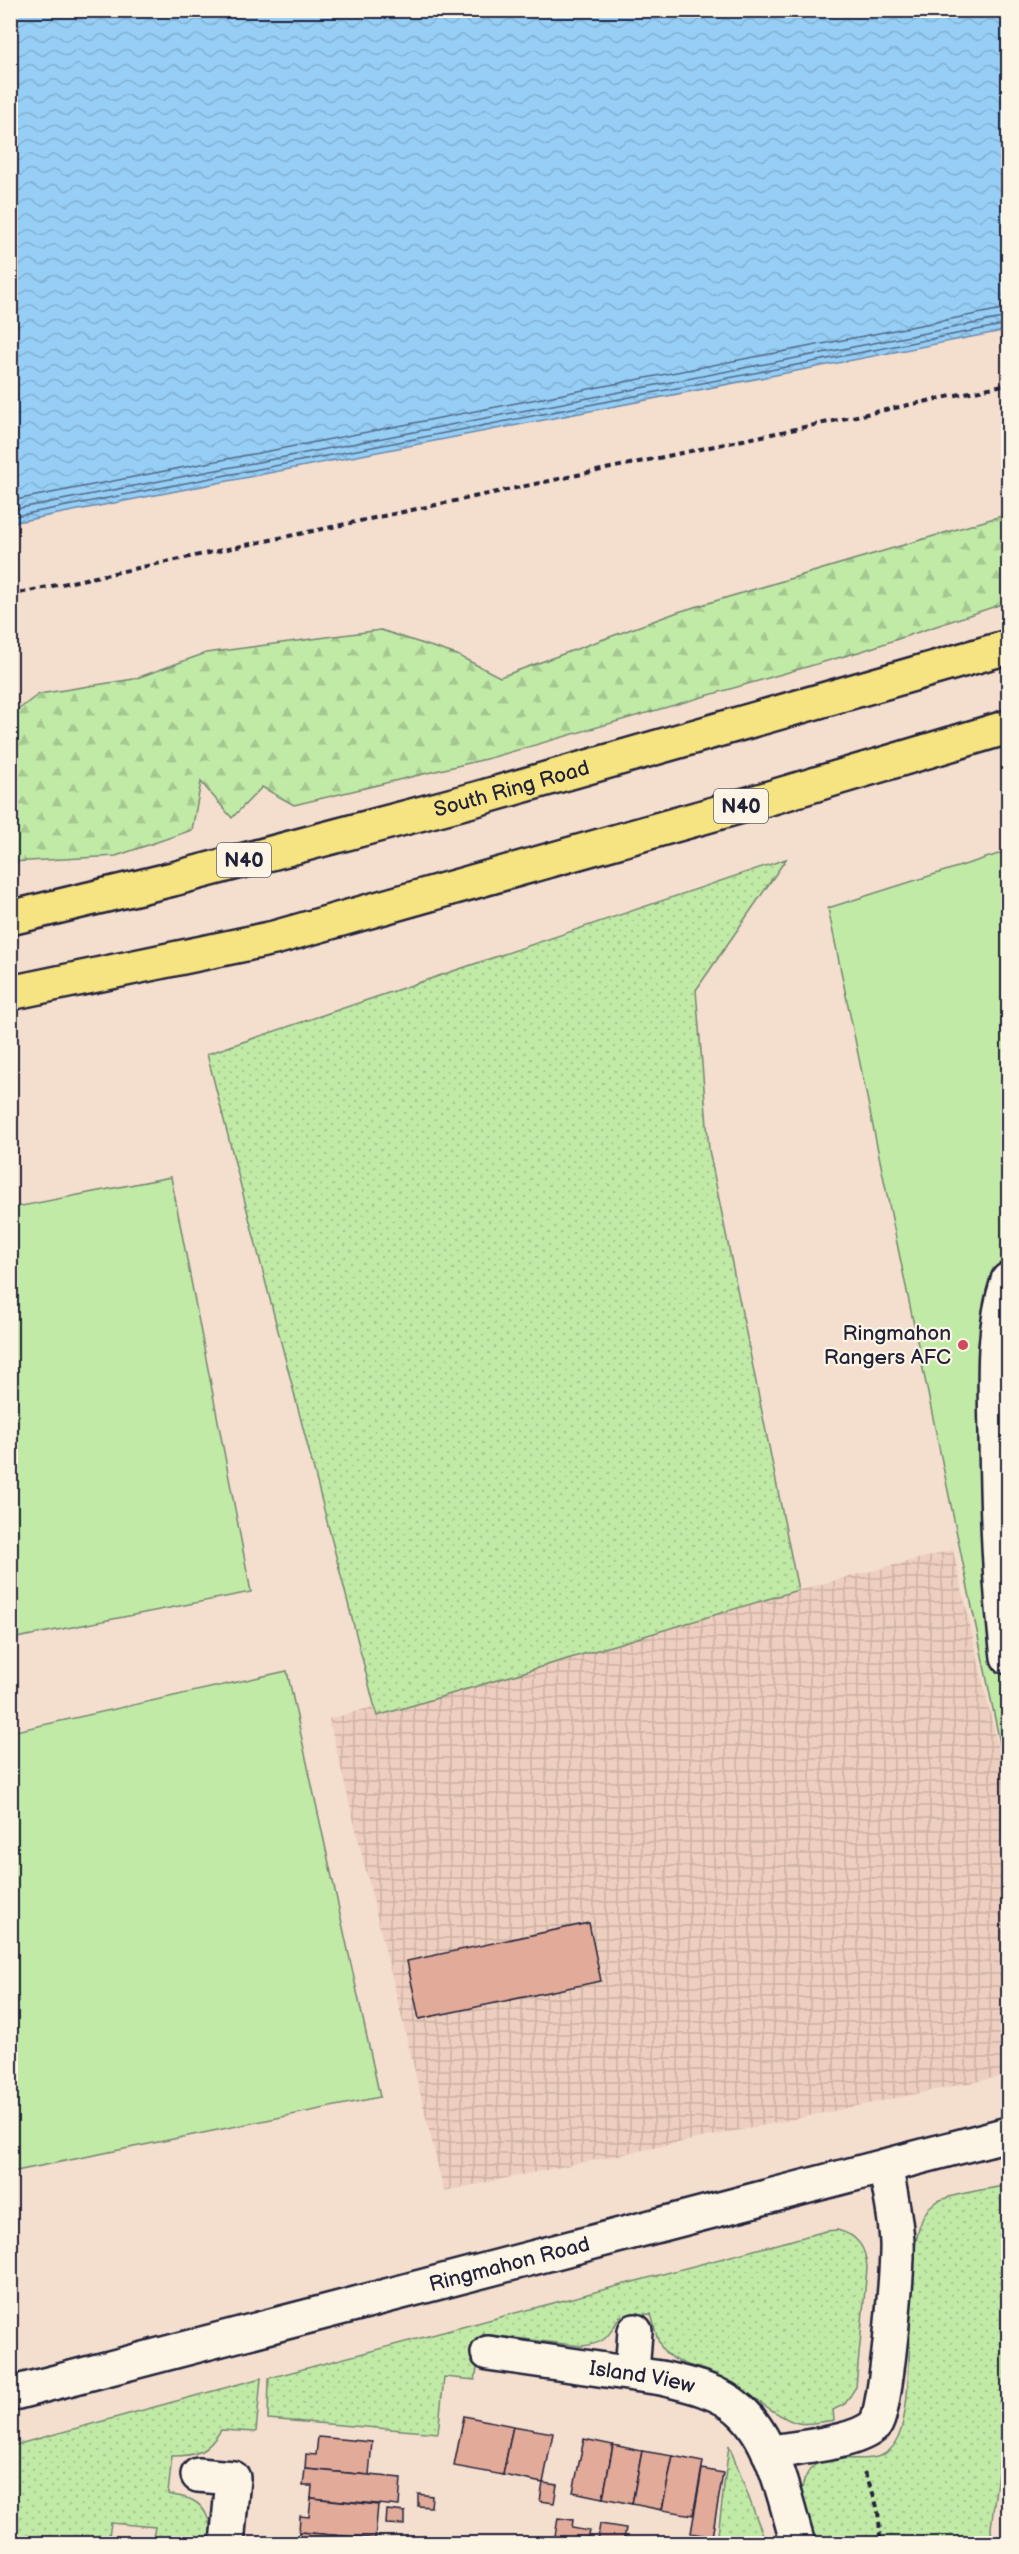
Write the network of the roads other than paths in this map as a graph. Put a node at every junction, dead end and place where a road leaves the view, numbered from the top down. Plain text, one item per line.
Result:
1 (1008, 647) edge
2 (1008, 726) edge
3 (10, 918) edge
4 (10, 993) edge
5 (1008, 1280) edge
6 (1008, 1657) edge
7 (1008, 2134) edge
8 (885, 2166) junction
9 (635, 2331) dead end
10 (488, 2353) dead end
11 (632, 2373) junction
12 (10, 2394) edge
13 (769, 2453) junction
14 (198, 2475) dead end
15 (227, 2544) edge
16 (798, 2544) edge

1 - 3 highway, South Ring Road / N40
2 - 4 highway, N40
5 - 6 street
7 - 8 street, Ringmahon Road
8 - 12 street, Ringmahon Road
8 - 13 street
9 - 11 street
10 - 11 street, Island View
11 - 13 street, Island View
13 - 16 street, Island View
14 - 15 street

